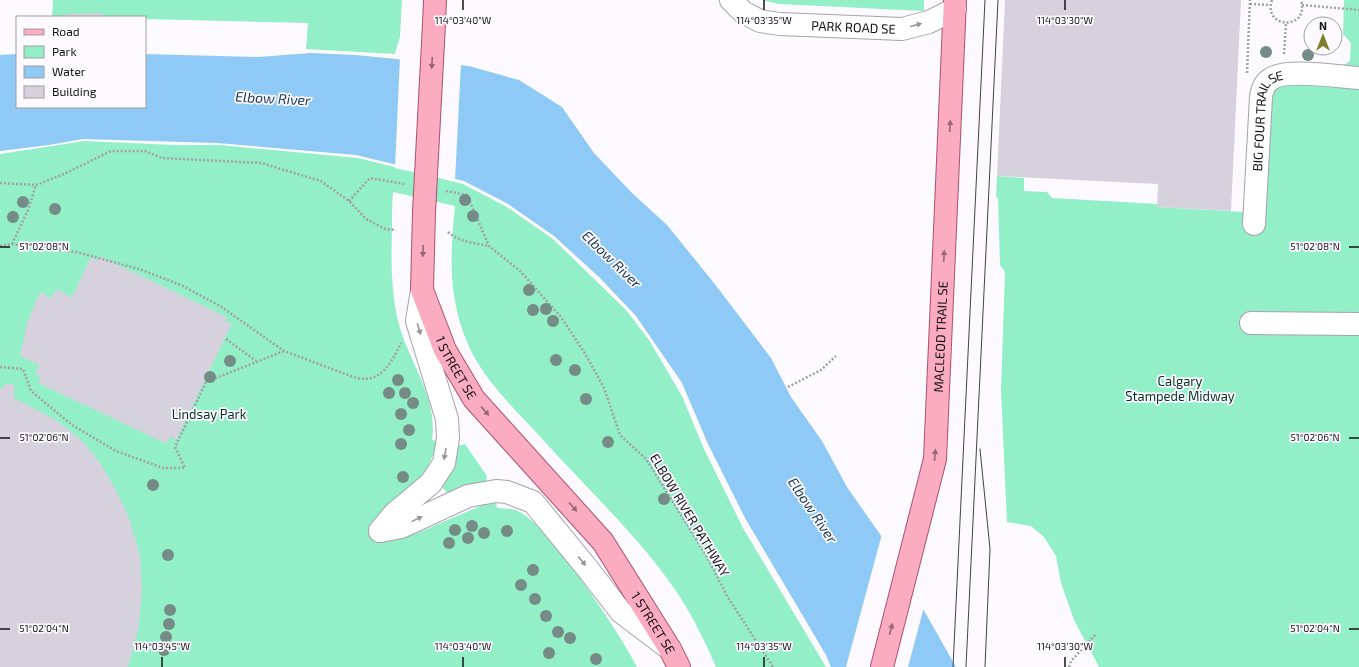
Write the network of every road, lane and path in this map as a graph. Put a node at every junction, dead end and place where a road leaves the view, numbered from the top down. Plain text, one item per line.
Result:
1 (435, 0) edge
2 (731, 0) edge
3 (1272, 0) edge
4 (1301, 0) edge
5 (955, 4) edge
6 (1250, 4) dead end
7 (1270, 6) junction
8 (1302, 6) junction
9 (1359, 10) edge
10 (1286, 23) junction
11 (1283, 74) junction
12 (1359, 78) edge
13 (0, 183) edge
14 (36, 184) junction
15 (408, 184) dead end
16 (444, 191) dead end
17 (349, 201) junction
18 (1254, 224) dead end
19 (396, 230) dead end
20 (448, 232) dead end
21 (12, 244) junction
22 (0, 246) edge
23 (489, 246) junction
24 (422, 290) junction
25 (1251, 323) dead end
26 (1359, 324) edge
27 (403, 337) dead end
28 (226, 339) dead end
29 (284, 351) junction
30 (836, 356) dead end
31 (256, 361) junction
32 (0, 368) edge
33 (788, 387) dead end
34 (1096, 634) dead end
35 (674, 658) edge
36 (773, 667) edge
37 (882, 667) edge
38 (1069, 667) edge

1 -> 24 main road, 1 STREET SE, bridge
2 -> 5 street, PARK ROAD SE
3 - 7 path
4 - 8 path
37 -> 5 main road, MACLEOD TRAIL SE
6 - 7 path
7 - 10 path
8 - 9 path
8 - 10 path
10 - 11 path
11 - 12 street, BIG FOUR TRAIL SE
11 - 18 street, BIG FOUR TRAIL SE
13 - 14 path
14 - 17 path
14 - 21 path
15 - 17 path
16 - 23 path, ELBOW RIVER PATHWAY
17 - 19 path
20 - 23 path
21 - 22 path
21 - 29 path
23 - 36 path, ELBOW RIVER PATHWAY
24 -> 35 main road, 1 STREET SE
24 -> 35 street
25 - 26 street
27 - 29 path
28 - 31 path
29 - 31 path
30 - 33 path
31 - 32 path
34 - 38 path

